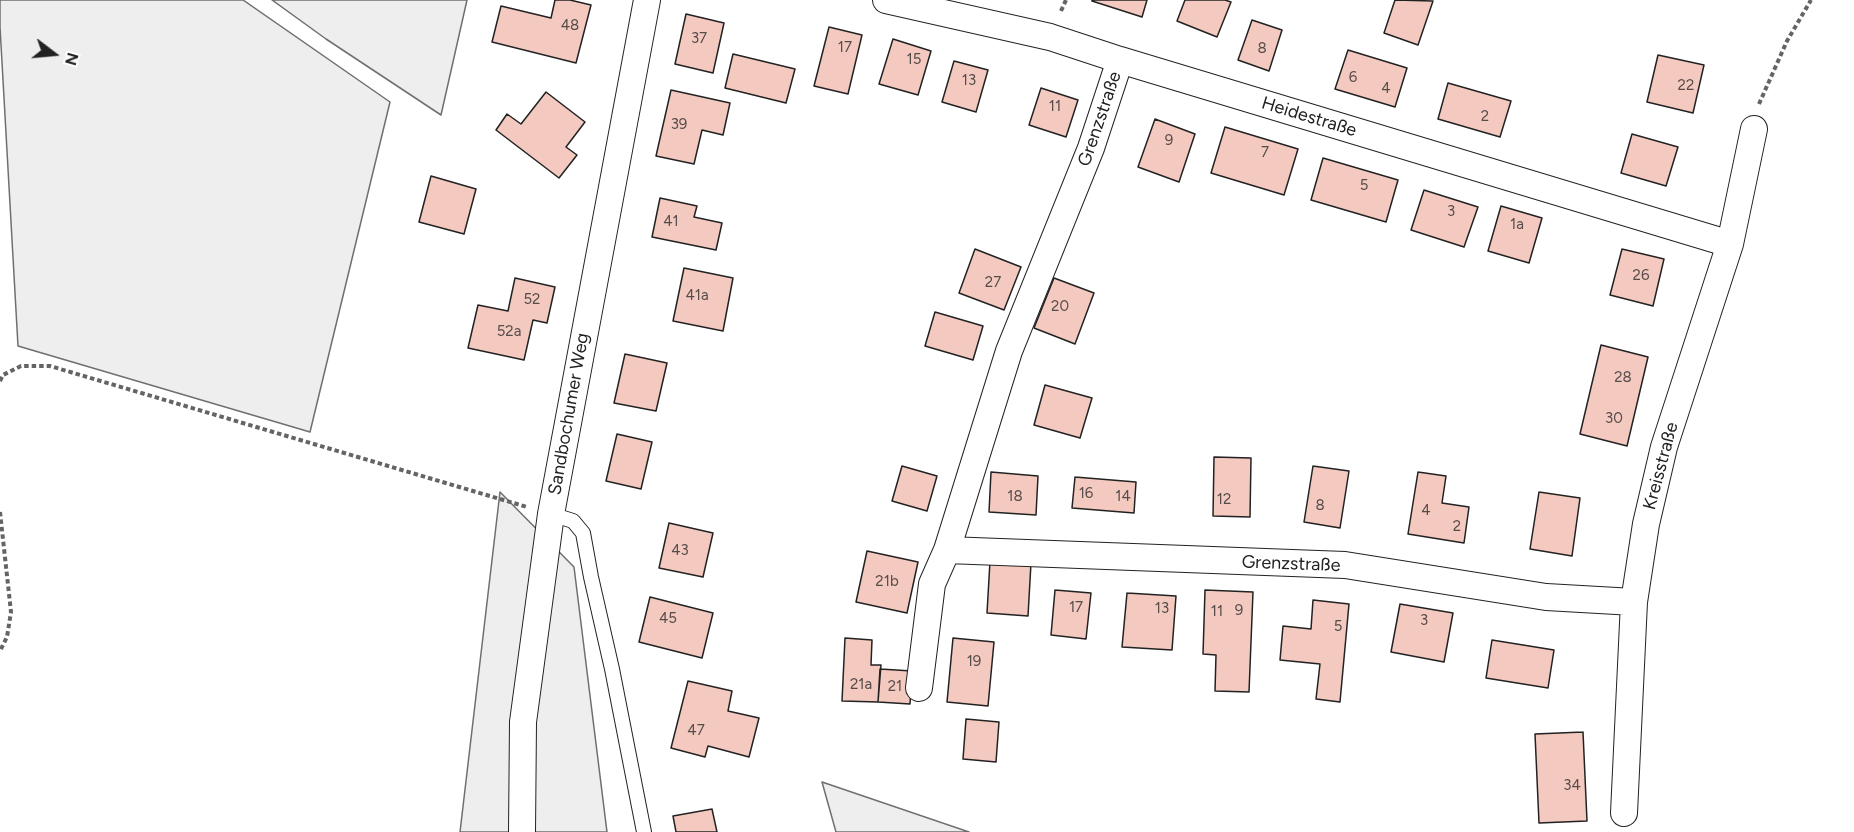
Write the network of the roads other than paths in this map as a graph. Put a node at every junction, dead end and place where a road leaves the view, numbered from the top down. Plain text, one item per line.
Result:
1 (647, 0) edge
2 (886, 0) edge
3 (1120, 60) junction
4 (1754, 129) road end
5 (1730, 244) junction
6 (551, 514) junction
7 (947, 550) junction
8 (1634, 602) junction
9 (920, 688) dead end
10 (1624, 813) dead end
11 (522, 832) edge
12 (644, 832) edge

1 - 6 street, Sandbochumer Weg
2 - 3 street, Heidestraße
3 - 5 street, Heidestraße
3 - 7 street, Grenzstraße
4 - 5 street, Kreisstraße
5 - 8 street, Kreisstraße
6 - 11 street, Sandbochumer Weg
6 - 12 lane
7 - 8 street, Grenzstraße
7 - 9 street, Grenzstraße
8 - 10 street, Kreisstraße

